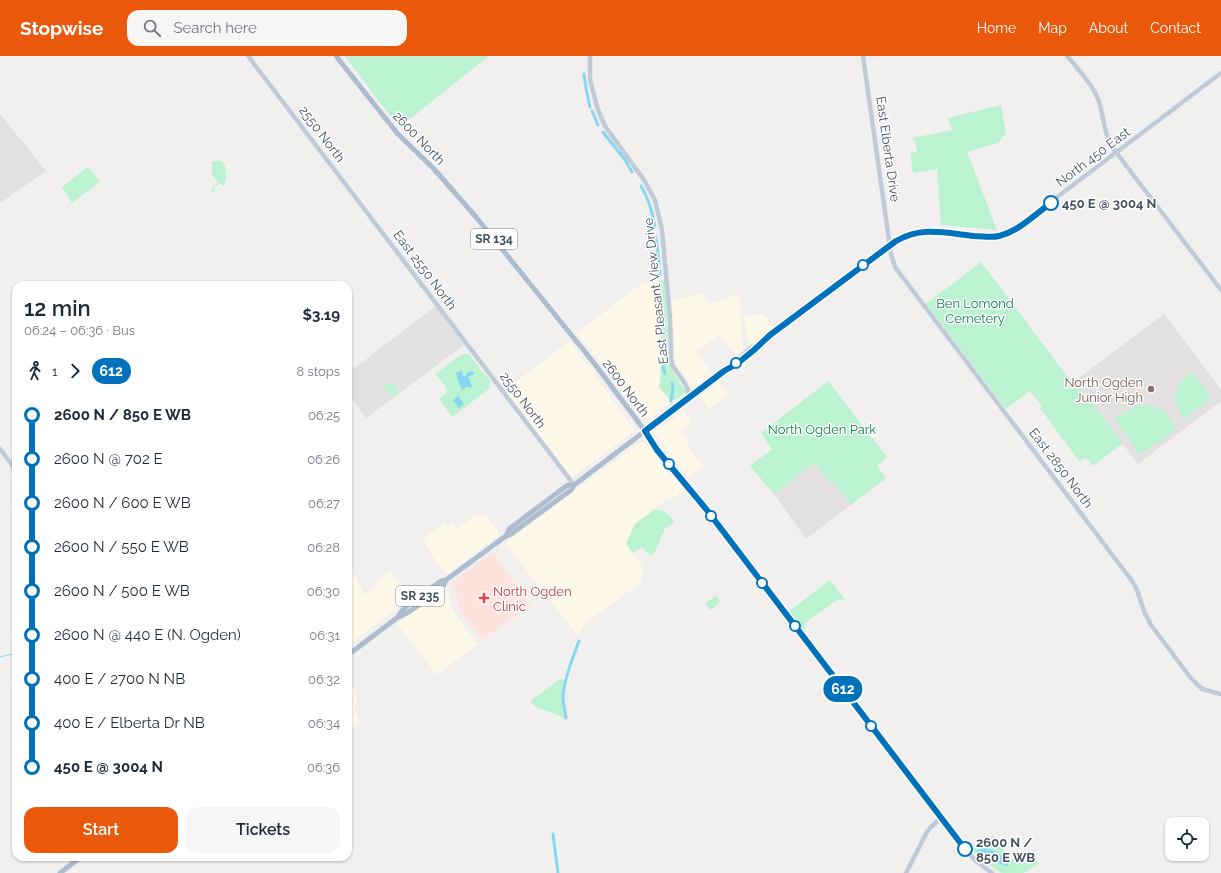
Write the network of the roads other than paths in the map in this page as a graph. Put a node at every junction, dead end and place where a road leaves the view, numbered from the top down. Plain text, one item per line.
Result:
1 (248, 56) edge
2 (336, 56) edge
3 (590, 56) edge
4 (863, 56) edge
5 (1068, 56) edge
6 (1221, 73) edge
7 (1116, 153) junction
8 (378, 225) joint
9 (890, 245) junction
10 (1221, 290) edge
11 (455, 328) joint
12 (686, 385) junction
13 (695, 393) junction
14 (690, 397) junction
15 (645, 431) junction
16 (0, 449) edge
17 (12, 465) edge
18 (574, 485) junction
19 (506, 536) junction
20 (352, 652) edge
21 (1221, 694) edge
22 (941, 818) junction
23 (76, 861) edge
24 (60, 873) edge
25 (906, 873) edge
26 (992, 873) edge

1 - 8 street, 2550 North
2 - 15 main road, 2600 North / SR 134
3 - 12 street, East Pleasant View Drive
4 - 9 street, East Elberta Drive
5 - 7 street
6 - 7 street, North 450 East
7 - 9 street, North 450 East
7 - 10 street
8 - 11 street, East 2550 North
9 - 13 street, North 450 East
9 - 21 street, East 2850 North
11 - 18 street, 2550 North
12 - 13 street
12 - 14 street, East Pleasant View Drive
13 - 14 street, North 450 East
14 - 15 street, North 450 East
15 - 18 main road, SR 235
15 - 22 street, 2600 North
16 - 17 street
18 - 19 main road, SR 235
18 - 19 main road, SR 235
19 - 20 main road, SR 235
22 - 25 street
22 - 26 street, 2600 North
23 - 24 main road

